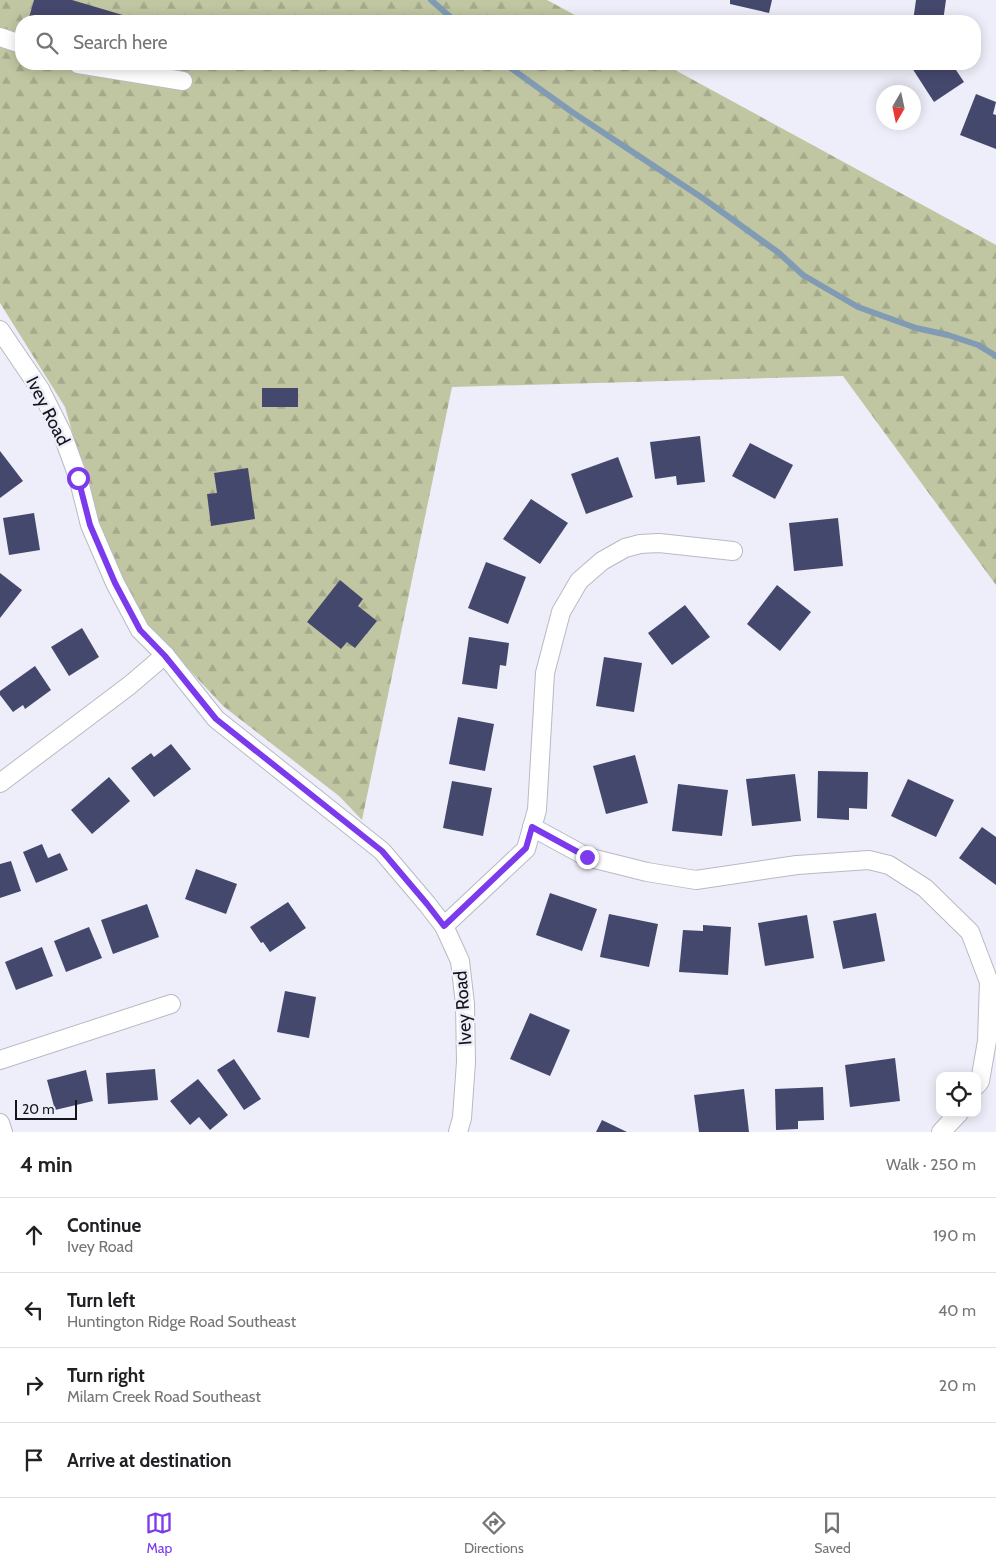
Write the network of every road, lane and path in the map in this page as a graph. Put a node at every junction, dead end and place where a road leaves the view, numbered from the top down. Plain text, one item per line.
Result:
1 (0, 37) edge
2 (15, 42) edge
3 (115, 70) edge
4 (183, 81) dead end
5 (0, 330) edge
6 (733, 551) dead end
7 (165, 656) junction
8 (0, 783) edge
9 (532, 827) junction
10 (444, 926) junction
11 (171, 1004) dead end
12 (0, 1060) edge
13 (981, 1075) edge
14 (955, 1117) edge
15 (0, 1123) edge
16 (2, 1132) edge
17 (458, 1132) edge
18 (941, 1132) edge

1 - 2 street
3 - 4 street
5 - 7 street, Ivey Road
6 - 9 street
7 - 8 street
7 - 10 street, Ivey Road
9 - 10 street
9 - 13 street
10 - 17 street, Ivey Road
11 - 12 street
14 - 18 street
15 - 16 street

